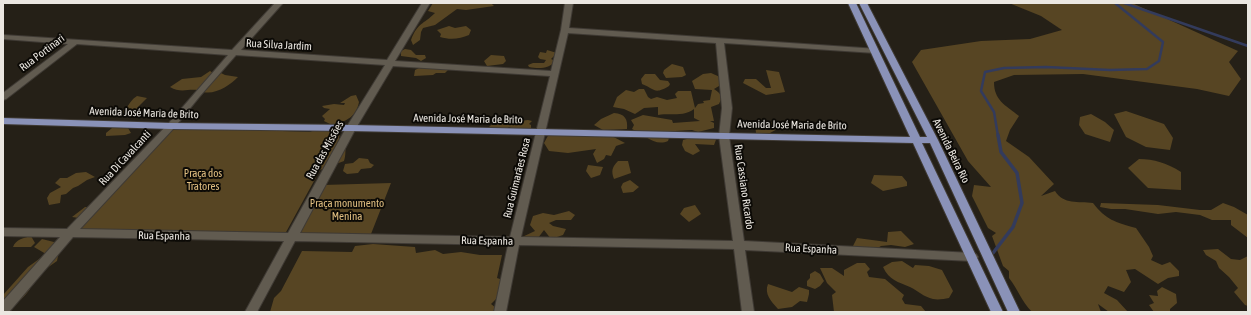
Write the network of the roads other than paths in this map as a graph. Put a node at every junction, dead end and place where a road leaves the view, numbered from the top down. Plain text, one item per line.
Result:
1 (279, 3) edge
2 (426, 3) edge
3 (569, 3) edge
4 (852, 3) edge
5 (863, 3) edge
6 (565, 30) junction
7 (3, 37) edge
8 (720, 41) junction
9 (75, 42) junction
10 (875, 51) junction
11 (234, 53) junction
12 (391, 63) junction
13 (554, 74) junction
14 (3, 97) edge
15 (3, 120) edge
16 (171, 126) junction
17 (351, 128) junction
18 (541, 132) junction
19 (724, 136) junction
20 (916, 140) junction
21 (933, 140) junction
22 (3, 232) edge
23 (69, 234) junction
24 (291, 238) junction
25 (514, 242) junction
26 (740, 245) junction
27 (972, 257) junction
28 (3, 310) edge
29 (251, 312) edge
30 (500, 312) edge
31 (748, 312) edge
32 (997, 312) edge
33 (1014, 312) edge

1 - 11 street, Rua Di Cavalcanti
2 - 12 street, Rua das Missões
3 - 6 street, Rua Guimarães Rosa
4 - 10 main road
5 - 21 main road, Avenida Beira Rio
6 - 8 street
6 - 13 street, Rua Guimarães Rosa
7 - 9 street, Rua Silva Jardim
8 - 10 street
8 - 19 street, Rua Cassiano Ricardo
9 - 11 street, Rua Silva Jardim
9 - 14 street, Rua Portinari
10 - 20 main road
11 - 12 street, Rua Silva Jardim
11 - 16 street, Rua Di Cavalcanti
12 - 13 street, Rua Silva Jardim
12 - 17 street, Rua das Missões
13 - 18 street, Rua Guimarães Rosa
15 - 16 main road, Avenida José Maria de Brito
16 - 17 main road, Avenida José Maria de Brito
16 - 23 street, Rua Di Cavalcanti
17 - 18 main road, Avenida José Maria de Brito
17 - 24 street, Rua das Missões
18 - 19 main road, Avenida José Maria de Brito
18 - 25 street, Rua Guimarães Rosa
19 - 20 main road, Avenida José Maria de Brito
19 - 26 street, Rua Cassiano Ricardo
20 - 21 main road, Avenida José Maria de Brito
20 - 27 main road
21 - 33 main road, Avenida Beira Rio
22 - 23 street, Rua Espanha
23 - 24 street, Rua Espanha
23 - 28 street, Rua Di Cavalcanti
24 - 25 street, Rua Espanha
24 - 29 street, Rua das Missões
25 - 26 street, Rua Espanha
25 - 30 street, Rua Guimarães Rosa
26 - 27 street, Rua Espanha
26 - 31 street, Rua Cassiano Ricardo
27 - 32 main road

